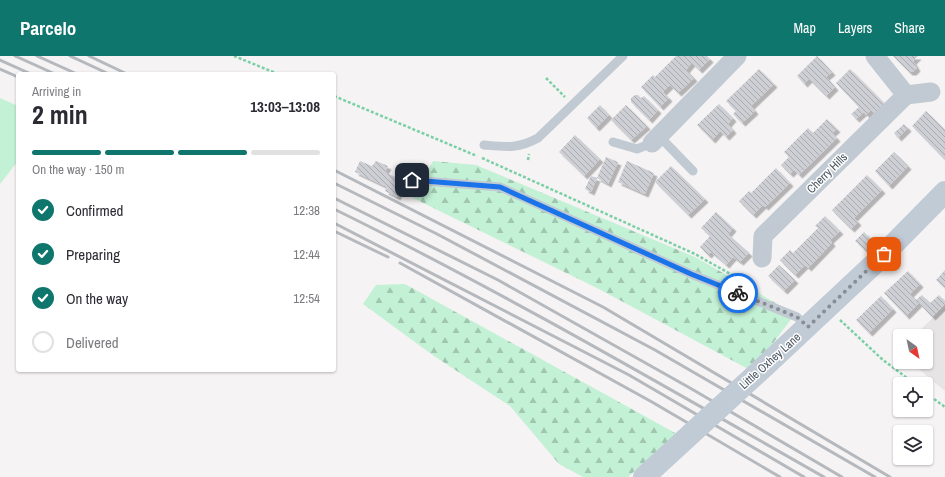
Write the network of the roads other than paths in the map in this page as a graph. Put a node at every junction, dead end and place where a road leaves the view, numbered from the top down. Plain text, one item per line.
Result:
1 (623, 56) edge
2 (737, 56) edge
3 (875, 56) edge
4 (931, 92) dead end
5 (906, 95) junction
6 (656, 140) junction
7 (613, 142) dead end
8 (484, 145) dead end
9 (692, 171) dead end
10 (412, 180) dead end
11 (945, 192) edge
12 (762, 258) dead end
13 (808, 327) junction
14 (644, 477) edge

1 - 8 lane
2 - 6 street
3 - 5 street
4 - 5 street
5 - 12 street, Cherry Hills
6 - 7 lane
6 - 9 lane
10 - 13 lane
11 - 13 main road, Little Oxhey Lane
13 - 14 main road, Little Oxhey Lane, bridge

